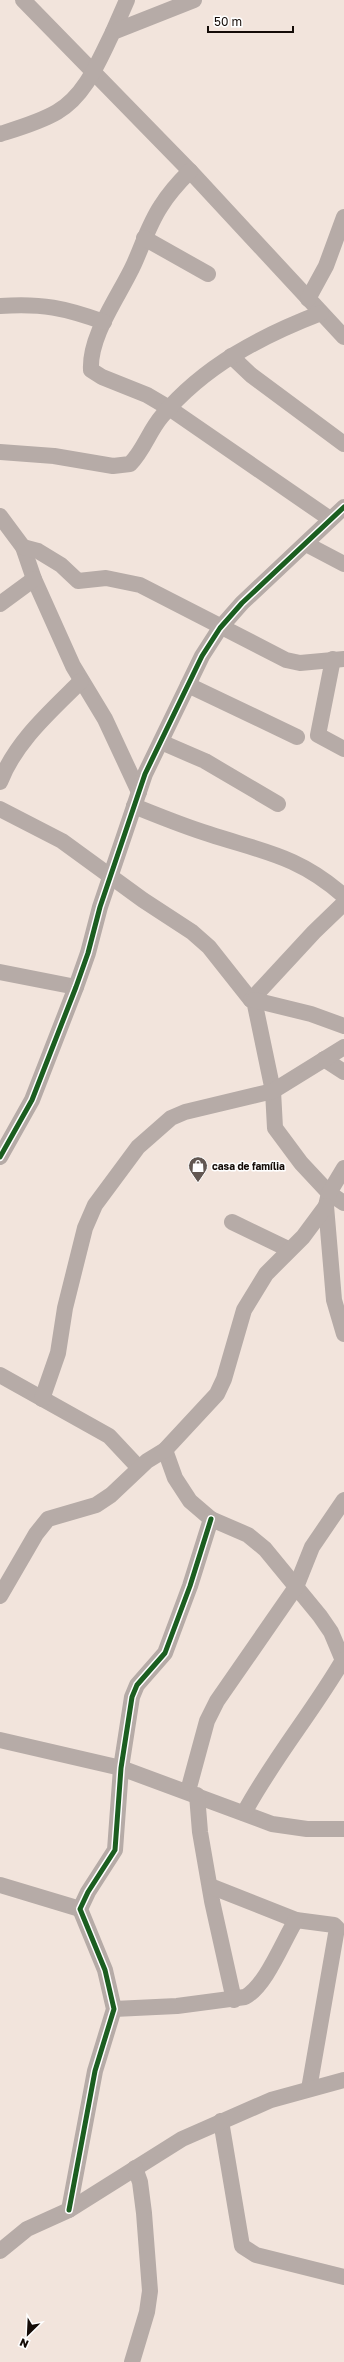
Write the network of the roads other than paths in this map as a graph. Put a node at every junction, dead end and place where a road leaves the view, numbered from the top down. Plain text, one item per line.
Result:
1 (23, 0) edge
2 (127, 0) edge
3 (194, 0) edge
4 (113, 32) junction
5 (92, 72) junction
6 (0, 134) edge
7 (190, 171) junction
8 (344, 217) edge
9 (144, 238) junction
10 (208, 274) dead end
11 (308, 299) junction
12 (0, 306) edge
13 (321, 313) junction
14 (104, 322) junction
15 (344, 337) edge
16 (231, 356) junction
17 (169, 408) junction
18 (344, 444) edge
19 (0, 452) edge
20 (344, 507) edge
21 (0, 516) edge
22 (330, 519) junction
23 (306, 544) junction
24 (23, 546) junction
25 (344, 564) edge
26 (34, 579) junction
27 (0, 604) edge
28 (220, 628) junction
29 (338, 659) edge
30 (81, 681) junction
31 (188, 685) junction
32 (297, 738) dead end
33 (160, 742) junction
34 (344, 749) edge
35 (0, 782) edge
36 (136, 799) junction
37 (278, 804) dead end
38 (0, 809) edge
39 (111, 877) junction
40 (344, 896) edge
41 (344, 903) edge
42 (0, 972) edge
43 (76, 987) junction
44 (252, 1000) junction
45 (344, 1026) edge
46 (344, 1047) edge
47 (324, 1059) junction
48 (344, 1072) edge
49 (273, 1091) junction
50 (0, 1157) edge
51 (344, 1168) edge
52 (328, 1200) junction
53 (344, 1203) edge
54 (232, 1222) dead end
55 (288, 1249) junction
56 (338, 1284) edge
57 (344, 1334) edge
58 (0, 1375) edge
59 (42, 1399) junction
60 (165, 1450) junction
61 (139, 1468) junction
62 (344, 1500) edge
63 (211, 1519) junction
64 (296, 1587) junction
65 (0, 1596) edge
66 (338, 1633) edge
67 (343, 1662) edge
68 (0, 1740) edge
69 (121, 1768) junction
70 (193, 1793) junction
71 (244, 1813) junction
72 (344, 1829) edge
73 (0, 1885) edge
74 (210, 1886) junction
75 (80, 1909) junction
76 (296, 1920) junction
77 (234, 2000) junction
78 (114, 2009) junction
79 (344, 2080) edge
80 (309, 2090) junction
81 (221, 2121) junction
82 (134, 2168) junction
83 (69, 2210) junction
84 (0, 2251) edge
85 (344, 2277) edge
86 (132, 2362) edge

1 - 5 street
2 - 4 street
3 - 4 street
4 - 5 street
5 - 6 street
5 - 7 street
7 - 9 street
7 - 11 street
8 - 11 street
9 - 10 street
9 - 14 street
11 - 13 street
12 - 14 street
13 - 15 street
13 - 16 street
14 - 17 street
16 - 17 street
16 - 18 street
17 - 19 street
17 - 22 street
20 - 22 street
21 - 24 street
22 - 23 street
23 - 25 street
23 - 28 street
24 - 26 street
24 - 28 street
26 - 27 street
26 - 30 street
28 - 29 street
28 - 31 street
29 - 34 street
30 - 35 street
30 - 36 street
31 - 32 street
31 - 33 street
33 - 36 street
33 - 37 street
36 - 39 street
36 - 40 street
38 - 39 street
39 - 43 street
39 - 44 street
41 - 44 street
42 - 43 street
43 - 50 street
44 - 45 street
44 - 49 street
46 - 47 street
47 - 48 street
47 - 49 street
49 - 52 street
49 - 59 street
51 - 52 street
52 - 53 street
52 - 55 street
52 - 56 street
54 - 55 street
55 - 60 street
56 - 57 street
58 - 59 street
59 - 61 street
60 - 61 street
60 - 63 street
61 - 65 street
62 - 64 street
63 - 64 street
63 - 69 street
64 - 66 street
64 - 70 street
66 - 67 street
67 - 71 street
68 - 69 street
69 - 70 street
69 - 75 street
70 - 71 street
70 - 74 street
71 - 72 street
73 - 75 street
74 - 76 street
74 - 77 street
75 - 78 street
76 - 77 street
76 - 80 street
77 - 78 street
78 - 83 street
79 - 80 street
80 - 81 street
81 - 82 street
81 - 85 street
82 - 83 street
82 - 86 street
83 - 84 street

